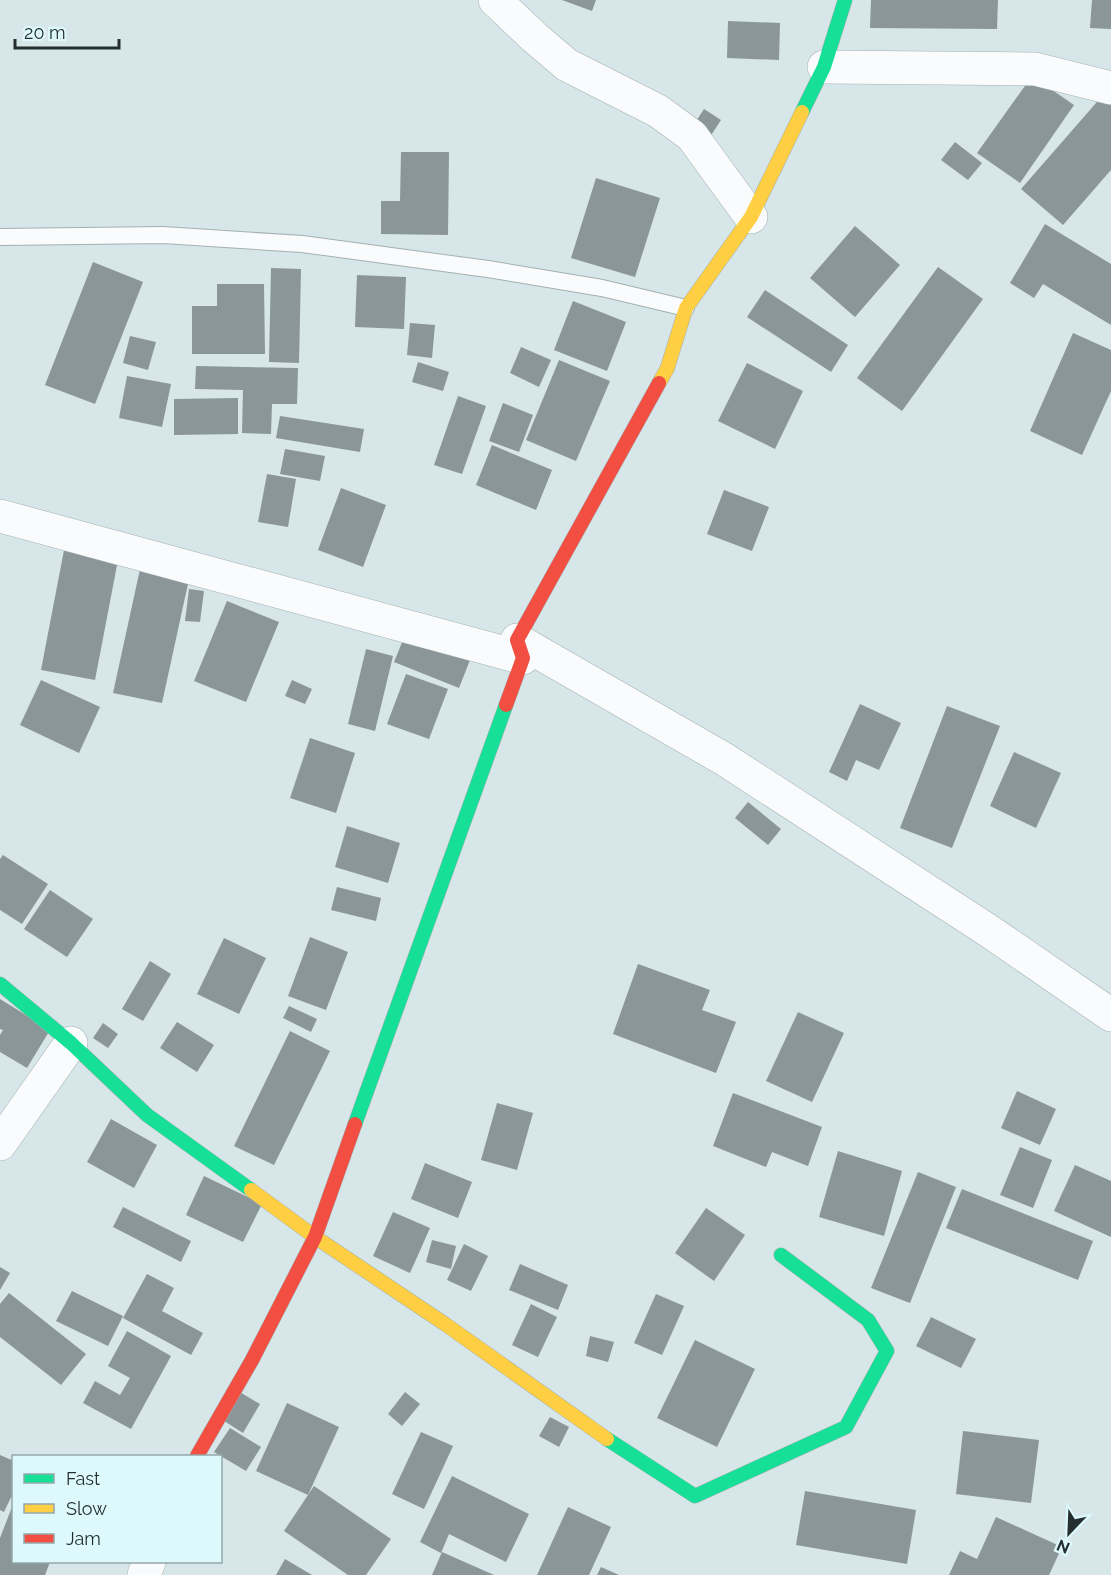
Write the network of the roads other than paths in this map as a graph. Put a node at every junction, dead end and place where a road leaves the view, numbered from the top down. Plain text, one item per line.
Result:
1 (495, 0) edge
2 (845, 0) edge
3 (824, 67) junction
4 (1111, 88) edge
5 (751, 217) junction
6 (0, 237) edge
7 (686, 308) junction
8 (0, 516) edge
9 (520, 649) junction
10 (0, 984) edge
11 (1111, 1015) edge
12 (71, 1042) junction
13 (0, 1144) edge
14 (315, 1237) junction
15 (781, 1255) dead end
16 (198, 1455) edge

1 - 5 street
2 - 3 street
3 - 4 street
3 - 5 street
5 - 7 street
6 - 7 lane
7 - 9 street
8 - 9 street
9 - 11 street
9 - 14 street
10 - 12 street
12 - 13 street
12 - 14 street
14 - 15 street
14 - 16 street

